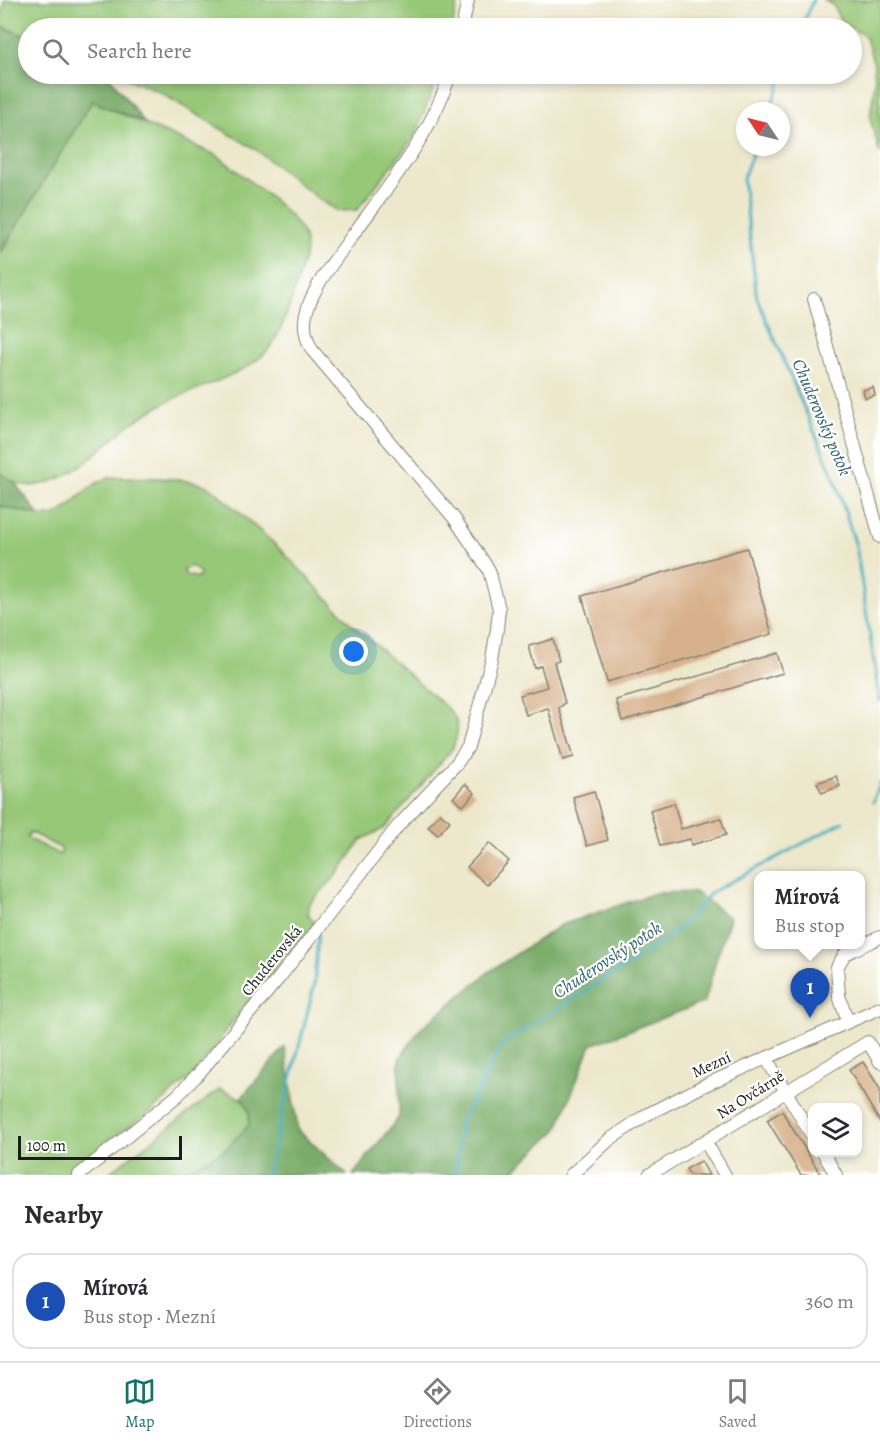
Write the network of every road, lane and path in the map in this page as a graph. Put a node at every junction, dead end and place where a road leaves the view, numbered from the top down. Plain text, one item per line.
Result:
1 (468, 0) edge
2 (464, 18) edge
3 (446, 84) edge
4 (814, 299) dead end
5 (880, 537) edge
6 (880, 937) edge
7 (865, 944) edge
8 (855, 949) edge
9 (876, 1010) edge
10 (848, 1022) junction
11 (880, 1023) edge
12 (765, 1058) junction
13 (880, 1062) edge
14 (785, 1091) junction
15 (808, 1128) edge
16 (705, 1141) junction
17 (826, 1157) edge
18 (79, 1175) edge
19 (571, 1175) edge
20 (650, 1175) edge
21 (725, 1175) edge
22 (836, 1175) edge

1 - 2 street
3 - 18 street, Chuderovská
4 - 5 street
6 - 7 street
8 - 10 street
9 - 10 street, Mezní
9 - 11 street
10 - 12 street, Mezní
12 - 14 street
12 - 19 street, Mezní
13 - 14 street, Na Ovčárně
14 - 15 street
14 - 16 street, Na Ovčárně
16 - 20 street, Na Ovčárně
16 - 21 street
17 - 22 street

